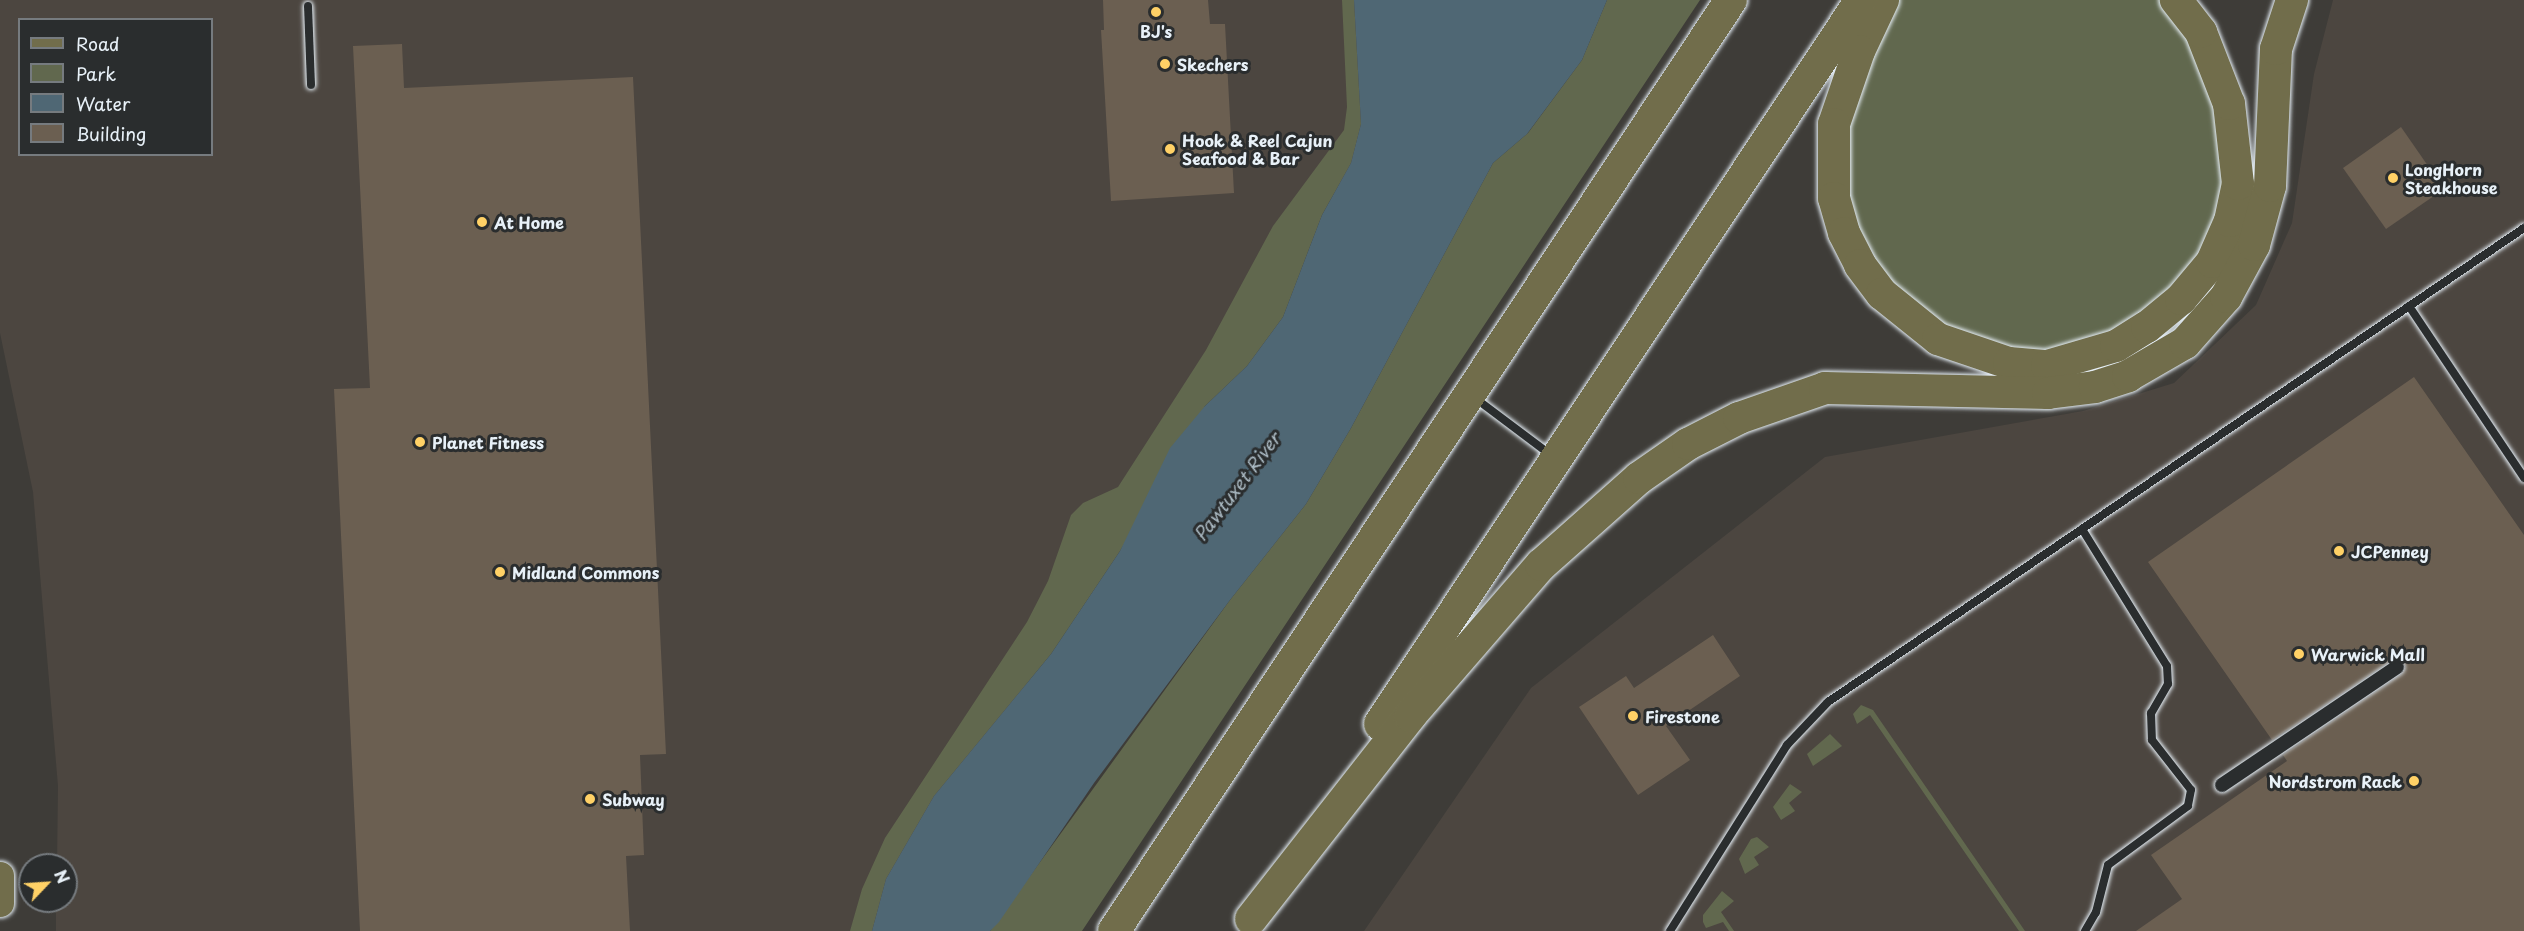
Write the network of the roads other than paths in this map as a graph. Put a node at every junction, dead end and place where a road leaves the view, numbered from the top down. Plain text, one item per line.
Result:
1 (1731, 0) edge
2 (2176, 0) edge
3 (2292, 0) edge
4 (1870, 3) edge
5 (308, 6) dead end
6 (311, 85) dead end
7 (2524, 228) edge
8 (2409, 306) junction
9 (1470, 394) junction
10 (1556, 459) junction
11 (2524, 478) edge
12 (2082, 529) junction
13 (2397, 667) dead end
14 (2222, 786) dead end
15 (0, 875) edge
16 (0, 903) edge
17 (1247, 925) edge
18 (1114, 931) edge
19 (1670, 931) edge
20 (2085, 931) edge

1 - 9 highway
2 - 4 highway
3 - 17 highway
4 - 10 highway
5 - 6 lane
7 - 8 lane
8 - 11 lane
8 - 12 lane
9 - 10 lane
9 - 18 highway
10 - 17 highway
12 - 19 lane
12 - 20 lane
13 - 14 street
15 - 16 main road

